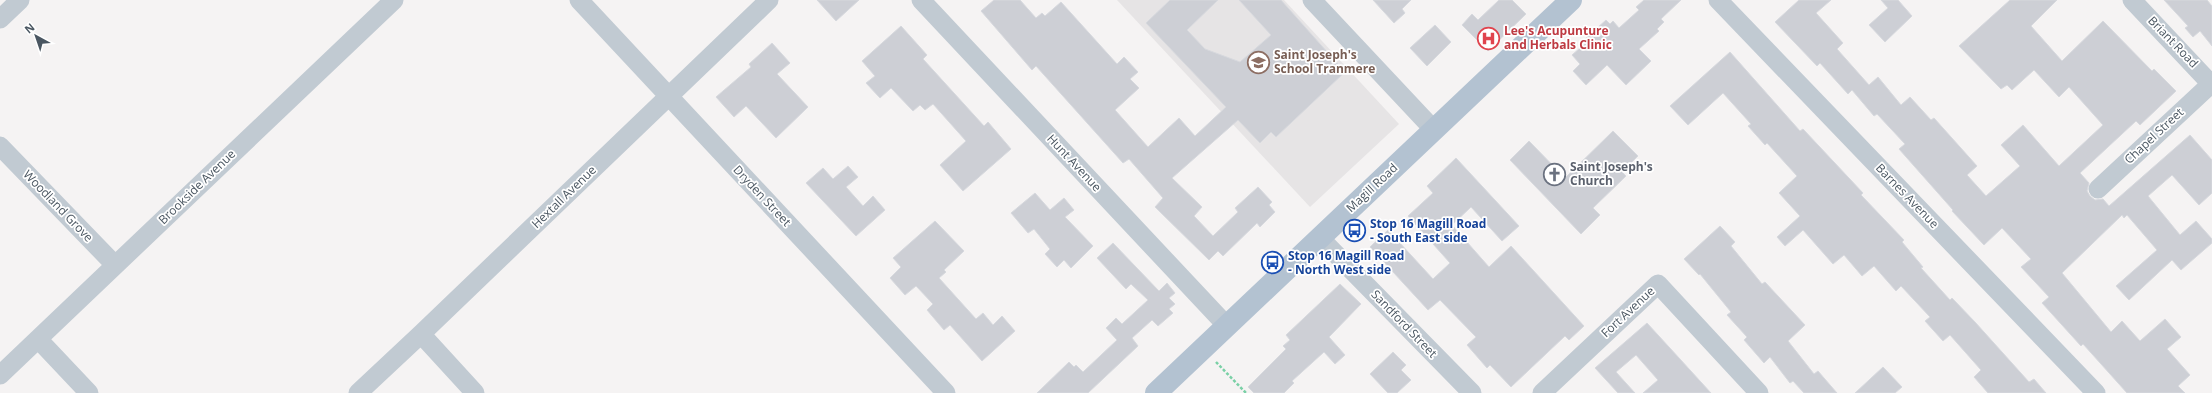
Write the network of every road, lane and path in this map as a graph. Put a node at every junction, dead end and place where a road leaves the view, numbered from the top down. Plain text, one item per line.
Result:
1 (20, 0) edge
2 (394, 0) edge
3 (579, 0) edge
4 (769, 0) edge
5 (921, 0) edge
6 (1312, 0) edge
7 (1571, 0) edge
8 (1718, 0) edge
9 (2132, 0) edge
10 (0, 19) edge
11 (2209, 75) edge
12 (669, 96) junction
13 (1434, 130) junction
14 (0, 146) edge
15 (2098, 189) dead end
16 (1320, 238) junction
17 (115, 265) junction
18 (1228, 326) junction
19 (421, 334) junction
20 (38, 339) junction
21 (1204, 348) junction
22 (0, 375) edge
23 (89, 393) edge
24 (358, 393) edge
25 (475, 393) edge
26 (946, 393) edge
27 (1156, 393) edge
28 (1246, 393) edge
29 (1472, 393) edge
30 (1542, 393) edge
31 (1759, 393) edge
32 (2096, 393) edge

1 - 10 street
2 - 17 street, Brookside Avenue
3 - 12 street, Dryden Street
4 - 12 street, Hextall Avenue
5 - 18 street, Hunt Avenue
6 - 13 street
7 - 13 main road, Magill Road
8 - 32 street, Barnes Avenue
9 - 11 street, Briant Road
11 - 15 street, Chapel Street
12 - 19 street, Hextall Avenue
12 - 26 street, Dryden Street
13 - 16 main road, Magill Road
14 - 17 street, Woodland Grove
16 - 18 main road, Magill Road
16 - 29 street, Sandford Street
17 - 20 street, Brookside Avenue
18 - 21 main road, Magill Road
19 - 24 street, Hextall Avenue
19 - 25 street
20 - 22 street, Brookside Avenue
20 - 23 street
21 - 27 main road, Magill Road
21 - 28 path
30 - 31 street, Fort Avenue

